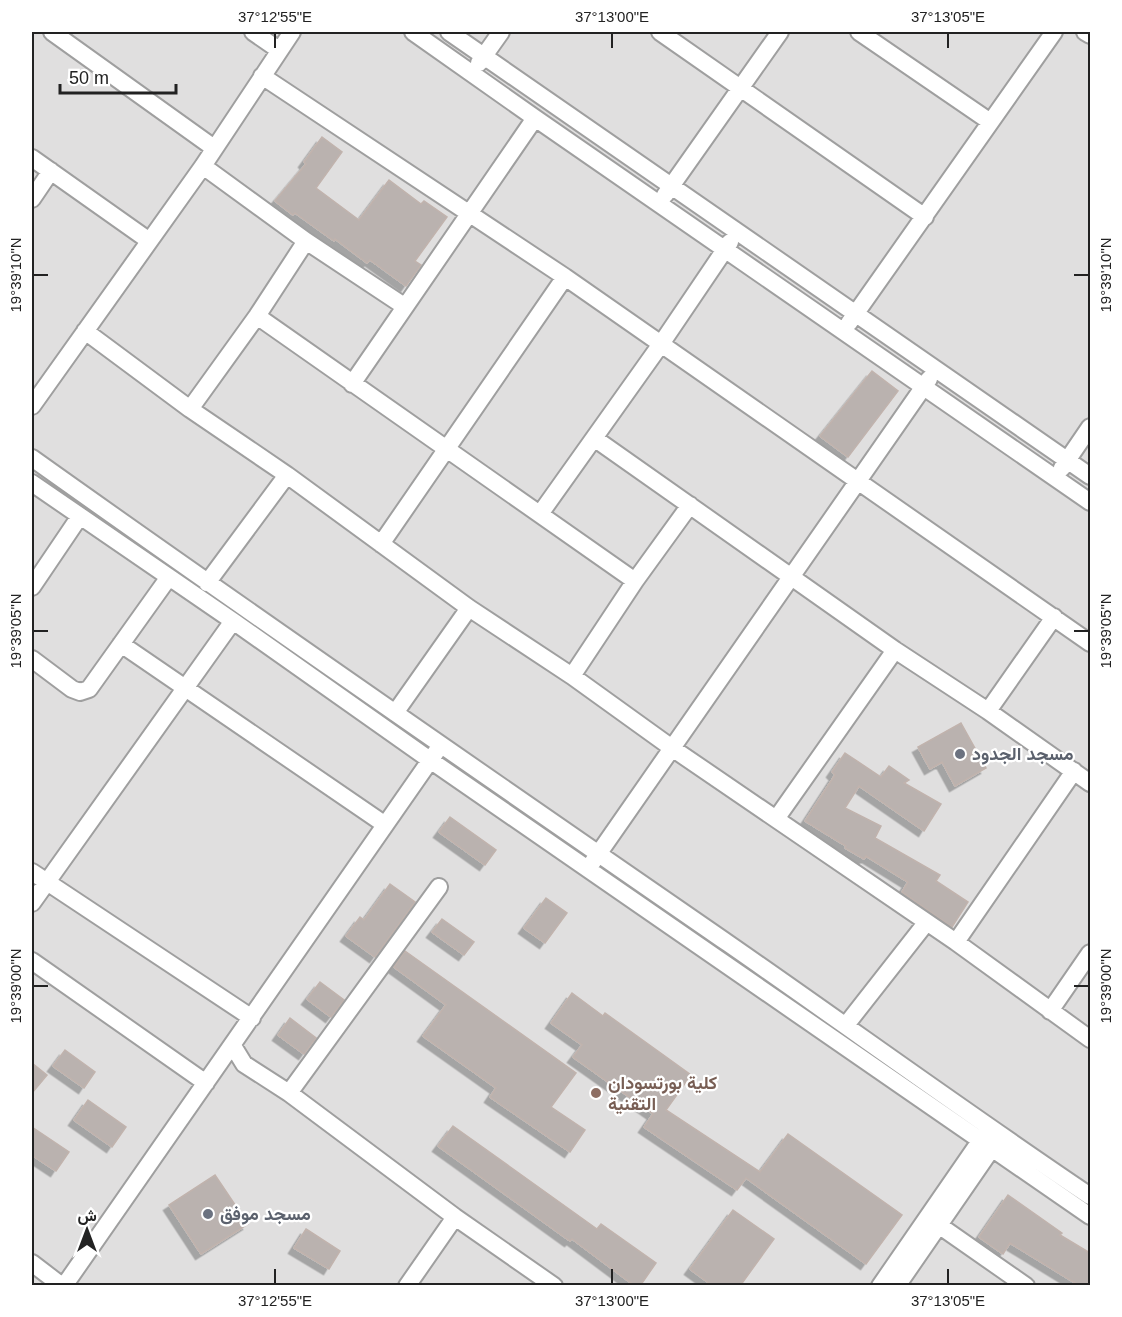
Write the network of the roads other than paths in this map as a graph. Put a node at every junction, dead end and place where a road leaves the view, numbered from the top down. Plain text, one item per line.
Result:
1 (52, 32) edge
2 (253, 32) edge
3 (292, 32) edge
4 (413, 32) edge
5 (449, 32) edge
6 (501, 32) edge
7 (660, 32) edge
8 (780, 32) edge
9 (860, 32) edge
10 (1053, 32) edge
11 (1085, 32) edge
12 (1090, 35) edge
13 (279, 50) junction
14 (484, 56) junction
15 (472, 73) junction
16 (262, 76) junction
17 (740, 88) junction
18 (535, 118) junction
19 (989, 121) junction
20 (214, 148) junction
21 (32, 158) edge
22 (202, 166) junction
23 (51, 171) junction
24 (670, 186) junction
25 (32, 199) edge
26 (659, 203) junction
27 (470, 212) junction
28 (924, 217) junction
29 (736, 232) junction
30 (148, 240) junction
31 (306, 241) junction
32 (725, 249) junction
33 (565, 277) junction
34 (404, 306) junction
35 (855, 314) junction
36 (257, 316) junction
37 (85, 331) junction
38 (843, 331) junction
39 (661, 344) junction
40 (936, 370) junction
41 (352, 384) junction
42 (923, 387) junction
43 (32, 406) edge
44 (190, 409) junction
45 (1090, 427) edge
46 (594, 438) junction
47 (445, 448) junction
48 (32, 458) edge
49 (1068, 460) junction
50 (287, 475) junction
51 (1090, 476) edge
52 (1055, 478) junction
53 (856, 481) junction
54 (32, 483) edge
55 (1090, 502) edge
56 (690, 505) junction
57 (540, 514) junction
58 (80, 516) junction
59 (381, 544) junction
60 (169, 577) junction
61 (791, 577) junction
62 (635, 581) junction
63 (207, 584) junction
64 (32, 587) edge
65 (469, 608) junction
66 (1054, 618) junction
67 (233, 621) junction
68 (1090, 643) edge
69 (121, 644) junction
70 (895, 650) junction
71 (32, 659) edge
72 (572, 676) junction
73 (184, 688) junction
74 (988, 711) junction
75 (395, 713) junction
76 (442, 744) junction
77 (672, 748) junction
78 (430, 760) junction
79 (1074, 771) junction
80 (1090, 783) edge
81 (777, 819) junction
82 (384, 824) junction
83 (598, 853) junction
84 (588, 869) junction
85 (39, 877) edge
86 (439, 887) dead end
87 (32, 903) edge
88 (926, 923) junction
89 (956, 942) junction
90 (1090, 953) edge
91 (32, 961) edge
92 (1050, 1011) junction
93 (252, 1018) junction
94 (846, 1025) junction
95 (1090, 1039) edge
96 (232, 1046) junction
97 (206, 1083) junction
98 (289, 1093) junction
99 (991, 1138) junction
100 (1090, 1196) edge
101 (1090, 1216) edge
102 (455, 1217) junction
103 (940, 1226) junction
104 (32, 1263) edge
105 (63, 1286) edge
106 (407, 1286) edge
107 (554, 1286) edge
108 (880, 1286) edge
109 (897, 1286) edge
110 (1026, 1286) edge

1 - 20 street
2 - 13 street
3 - 13 street
4 - 15 street
5 - 14 street
6 - 14 street
7 - 17 street
8 - 17 street
9 - 19 street
10 - 19 street
11 - 12 street
13 - 16 street
14 - 15 street
14 - 24 street
15 - 18 street
16 - 20 street
16 - 27 street
17 - 24 street
17 - 28 street
18 - 26 street
18 - 27 street
19 - 28 street
20 - 22 street
21 - 23 street
22 - 30 street
22 - 31 street
23 - 25 street
23 - 30 street
24 - 26 street
24 - 29 street
26 - 32 street
27 - 33 street
27 - 34 street
28 - 35 street
29 - 32 street
29 - 35 street
30 - 37 street
31 - 34 street
31 - 36 street
32 - 38 street
32 - 39 street
33 - 39 street
33 - 47 street
34 - 41 street
35 - 38 street
35 - 40 street
36 - 41 street
36 - 44 street
37 - 43 street
37 - 44 street
38 - 42 street
39 - 46 street
39 - 53 street
40 - 42 street
40 - 49 street
41 - 47 street
42 - 52 street
42 - 53 street
44 - 50 street
45 - 49 street
46 - 56 street
46 - 57 street
47 - 57 street
47 - 59 street
48 - 63 street
49 - 51 street
49 - 52 street
50 - 59 street
50 - 63 street
52 - 55 street
53 - 61 street
53 - 66 street
54 - 58 street
56 - 61 street
56 - 62 street
57 - 62 street
58 - 60 street
58 - 64 street
59 - 65 street
60 - 67 street
60 - 69 street
61 - 70 street
61 - 77 street
62 - 72 street
63 - 75 street
65 - 72 street
65 - 75 street
66 - 68 street
66 - 74 street
67 - 73 street
67 - 78 street
69 - 71 street
69 - 73 street
70 - 74 street
70 - 81 street
72 - 77 street
73 - 82 street
73 - 85 street
74 - 79 street
75 - 76 street
76 - 78 street
76 - 83 street
77 - 81 street
77 - 83 street
78 - 82 street
78 - 84 street
79 - 80 street
79 - 89 street
81 - 88 street
82 - 93 street
83 - 84 street
83 - 94 street
84 - 99 street
85 - 87 street
85 - 93 street
86 - 98 street
88 - 89 street
88 - 94 street
89 - 92 street
90 - 92 street
91 - 97 street
92 - 95 street
93 - 96 street
94 - 99 street
96 - 97 street
96 - 98 street
97 - 105 street
98 - 102 street
99 - 100 street
99 - 101 street
99 - 103 street
99 - 108 street
102 - 106 street
102 - 107 street
103 - 109 street
103 - 110 street
104 - 105 street

